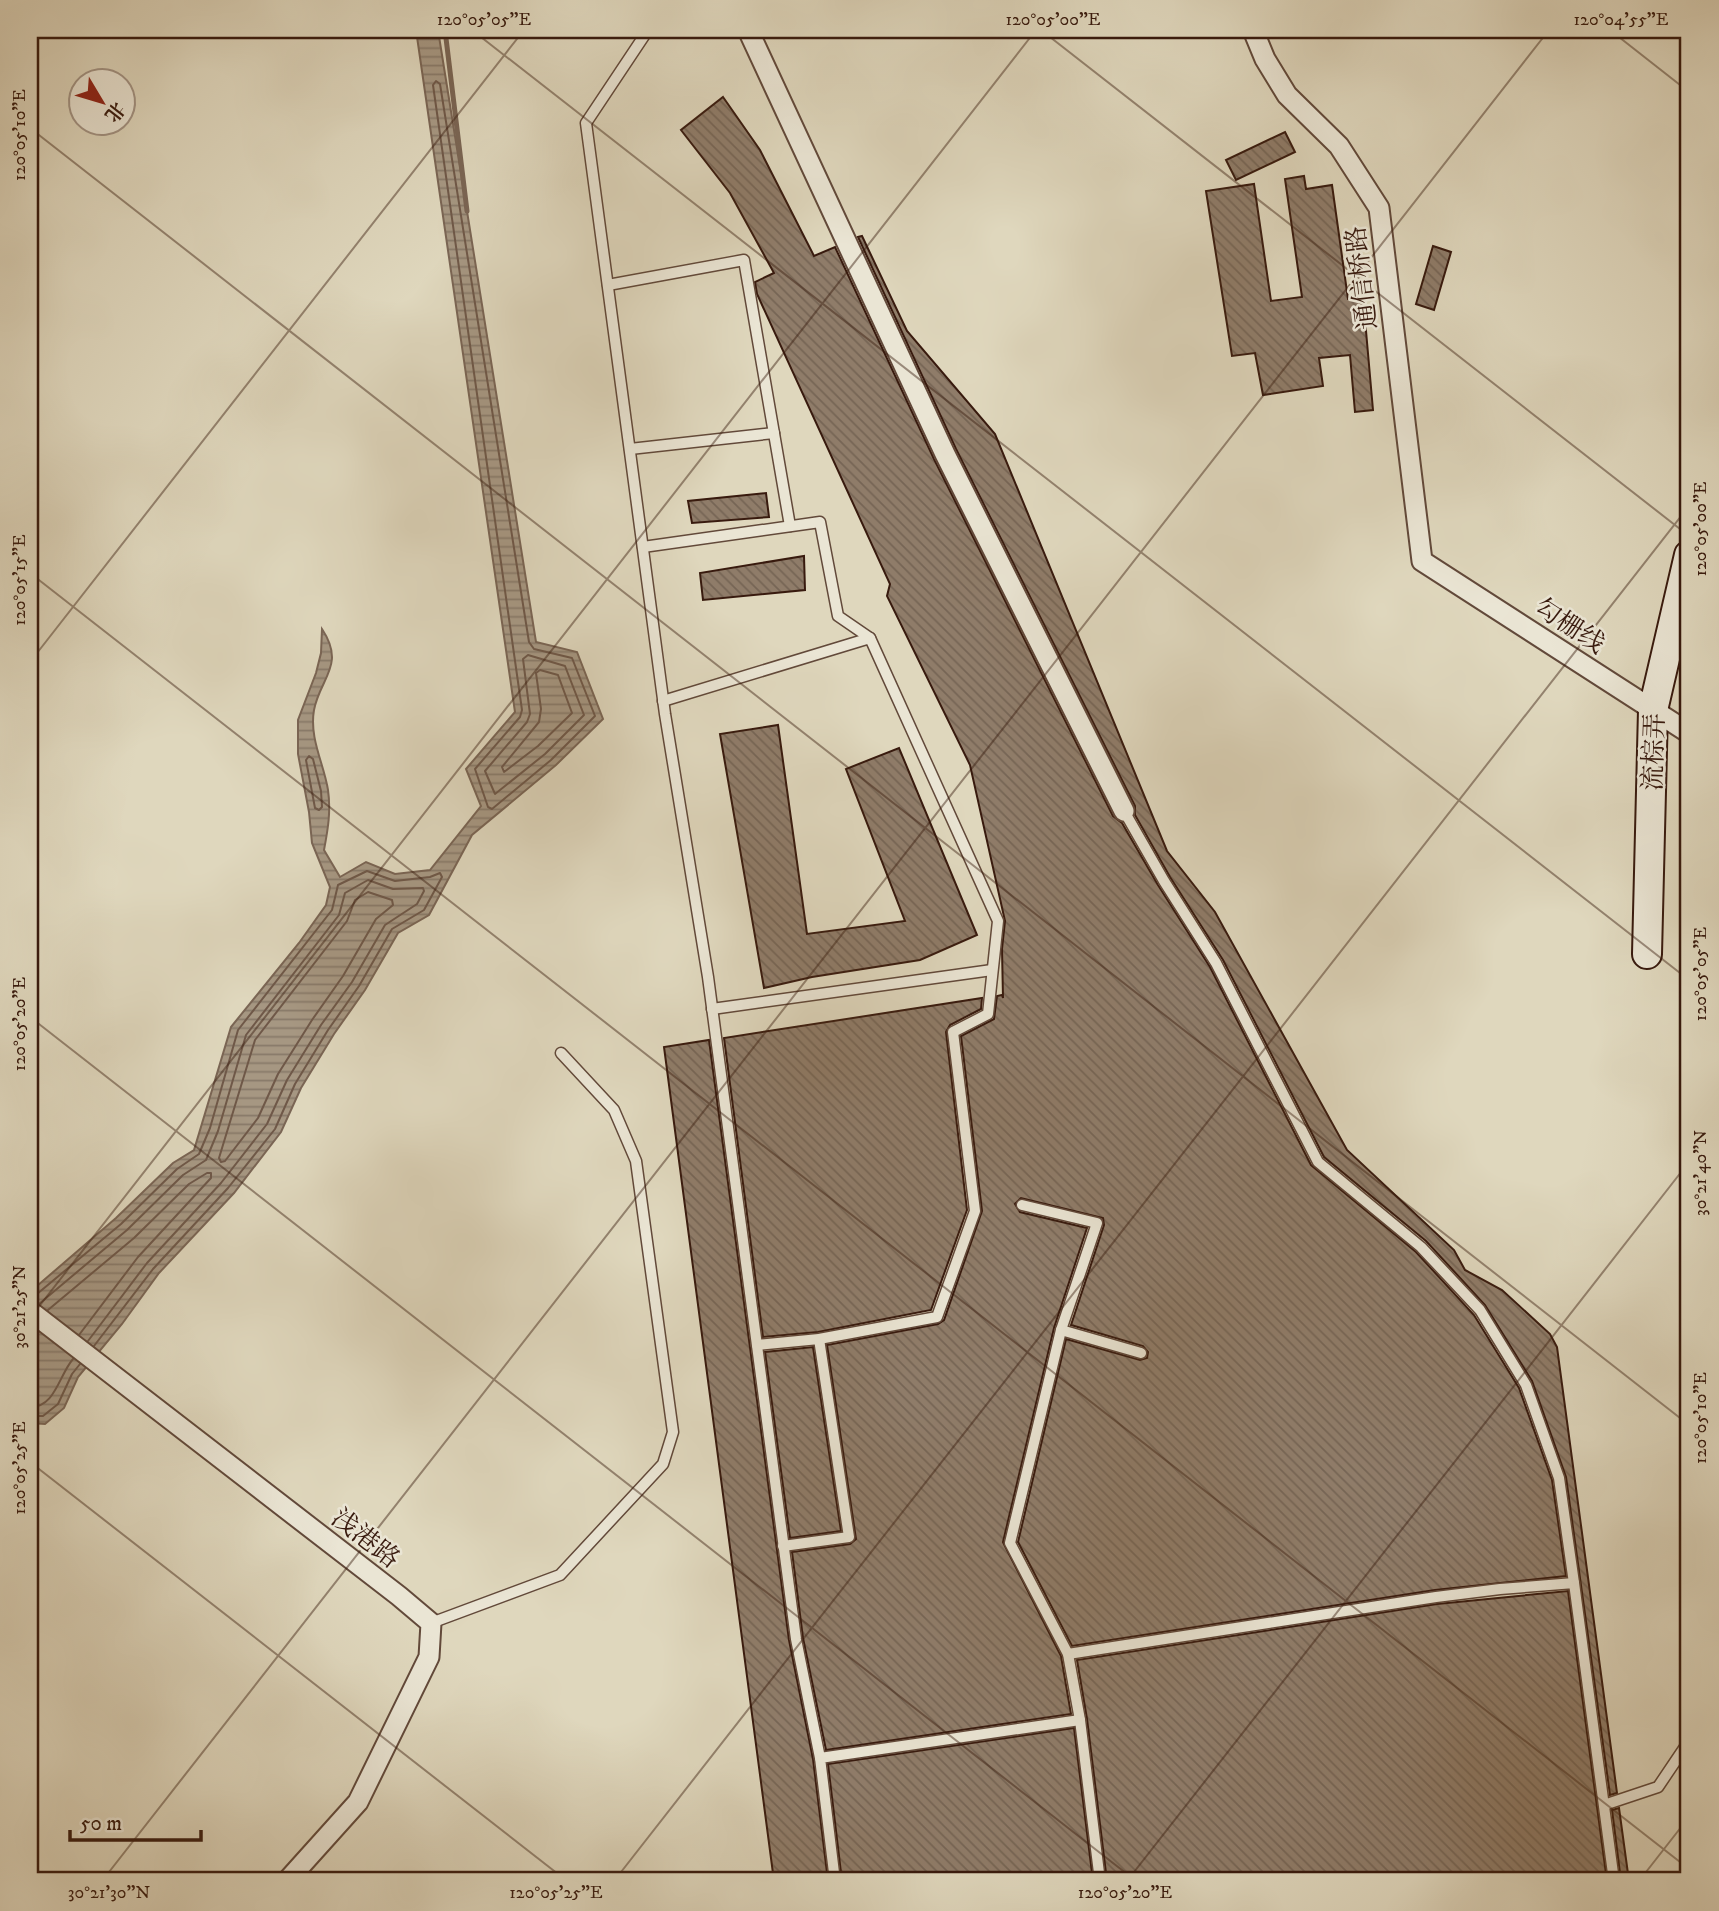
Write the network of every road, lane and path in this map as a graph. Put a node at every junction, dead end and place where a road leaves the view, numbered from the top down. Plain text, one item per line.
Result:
1 (648, 30) edge
2 (748, 30) edge
3 (1253, 30) edge
4 (608, 285) junction
5 (774, 433) junction
6 (629, 449) junction
7 (790, 526) junction
8 (643, 547) junction
9 (1689, 555) edge
10 (1422, 561) joint
11 (870, 638) junction
12 (663, 701) junction
13 (1653, 710) junction
14 (1689, 733) edge
15 (1124, 811) joint
16 (1647, 954) dead end
17 (992, 970) junction
18 (712, 1009) junction
19 (561, 1053) dead end
20 (1022, 1205) dead end
21 (30, 1311) edge
22 (1060, 1330) junction
23 (819, 1339) junction
24 (757, 1345) junction
25 (1141, 1353) dead end
26 (783, 1546) junction
27 (1574, 1583) junction
28 (430, 1623) junction
29 (1068, 1654) junction
30 (1080, 1720) junction
31 (1689, 1741) edge
32 (820, 1758) junction
33 (1604, 1805) junction
34 (287, 1881) edge
35 (835, 1881) edge
36 (1100, 1881) edge
37 (1614, 1881) edge

1 - 4 lane
2 - 15 street
3 - 10 street, 通信桥路
4 - 5 lane
4 - 6 lane
5 - 6 lane
5 - 7 lane
6 - 8 lane
7 - 8 lane
7 - 11 lane
8 - 12 lane
9 - 13 street, 流棕弄
10 - 13 street, 勾栅线
11 - 12 lane
11 - 17 lane
12 - 18 lane
13 - 14 street, 勾栅线
13 - 16 street, 流棕弄
15 - 27 lane
17 - 18 lane
17 - 23 lane
18 - 24 lane
19 - 28 lane
20 - 22 lane
21 - 28 street, 浅港路
22 - 25 lane
22 - 29 lane
23 - 24 lane
23 - 26 lane
24 - 26 lane
26 - 32 lane
27 - 29 lane
27 - 33 lane
28 - 34 street
29 - 30 lane
30 - 32 lane
30 - 36 lane
31 - 33 lane
32 - 35 lane
33 - 37 lane

